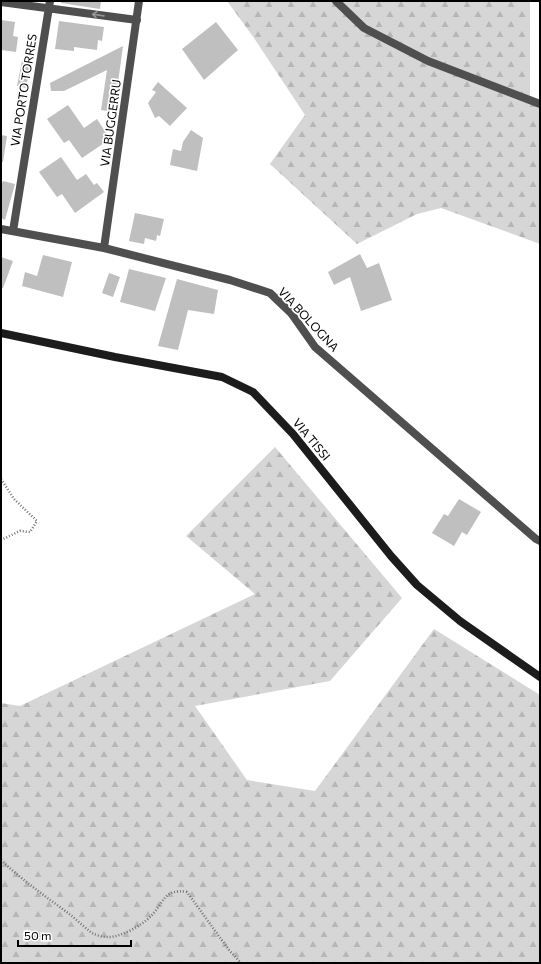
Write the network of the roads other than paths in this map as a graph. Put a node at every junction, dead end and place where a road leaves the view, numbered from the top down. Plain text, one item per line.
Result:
1 (139, 1) edge
2 (336, 1) edge
3 (1, 2) edge
4 (49, 5) edge
5 (137, 20) junction
6 (540, 104) edge
7 (1, 229) edge
8 (12, 231) junction
9 (104, 248) junction
10 (1, 333) edge
11 (540, 541) edge
12 (540, 677) edge

1 - 5 street, VIA BUGGERRU
2 - 6 street
3 - 4 street
5 -> 4 street
4 - 8 street, VIA PORTO TORRES
5 - 9 street, VIA BUGGERRU
7 - 8 street, VIA BOLOGNA
8 - 9 street, VIA BOLOGNA
9 - 11 street, VIA BOLOGNA
10 - 12 main road, VIA TISSI

